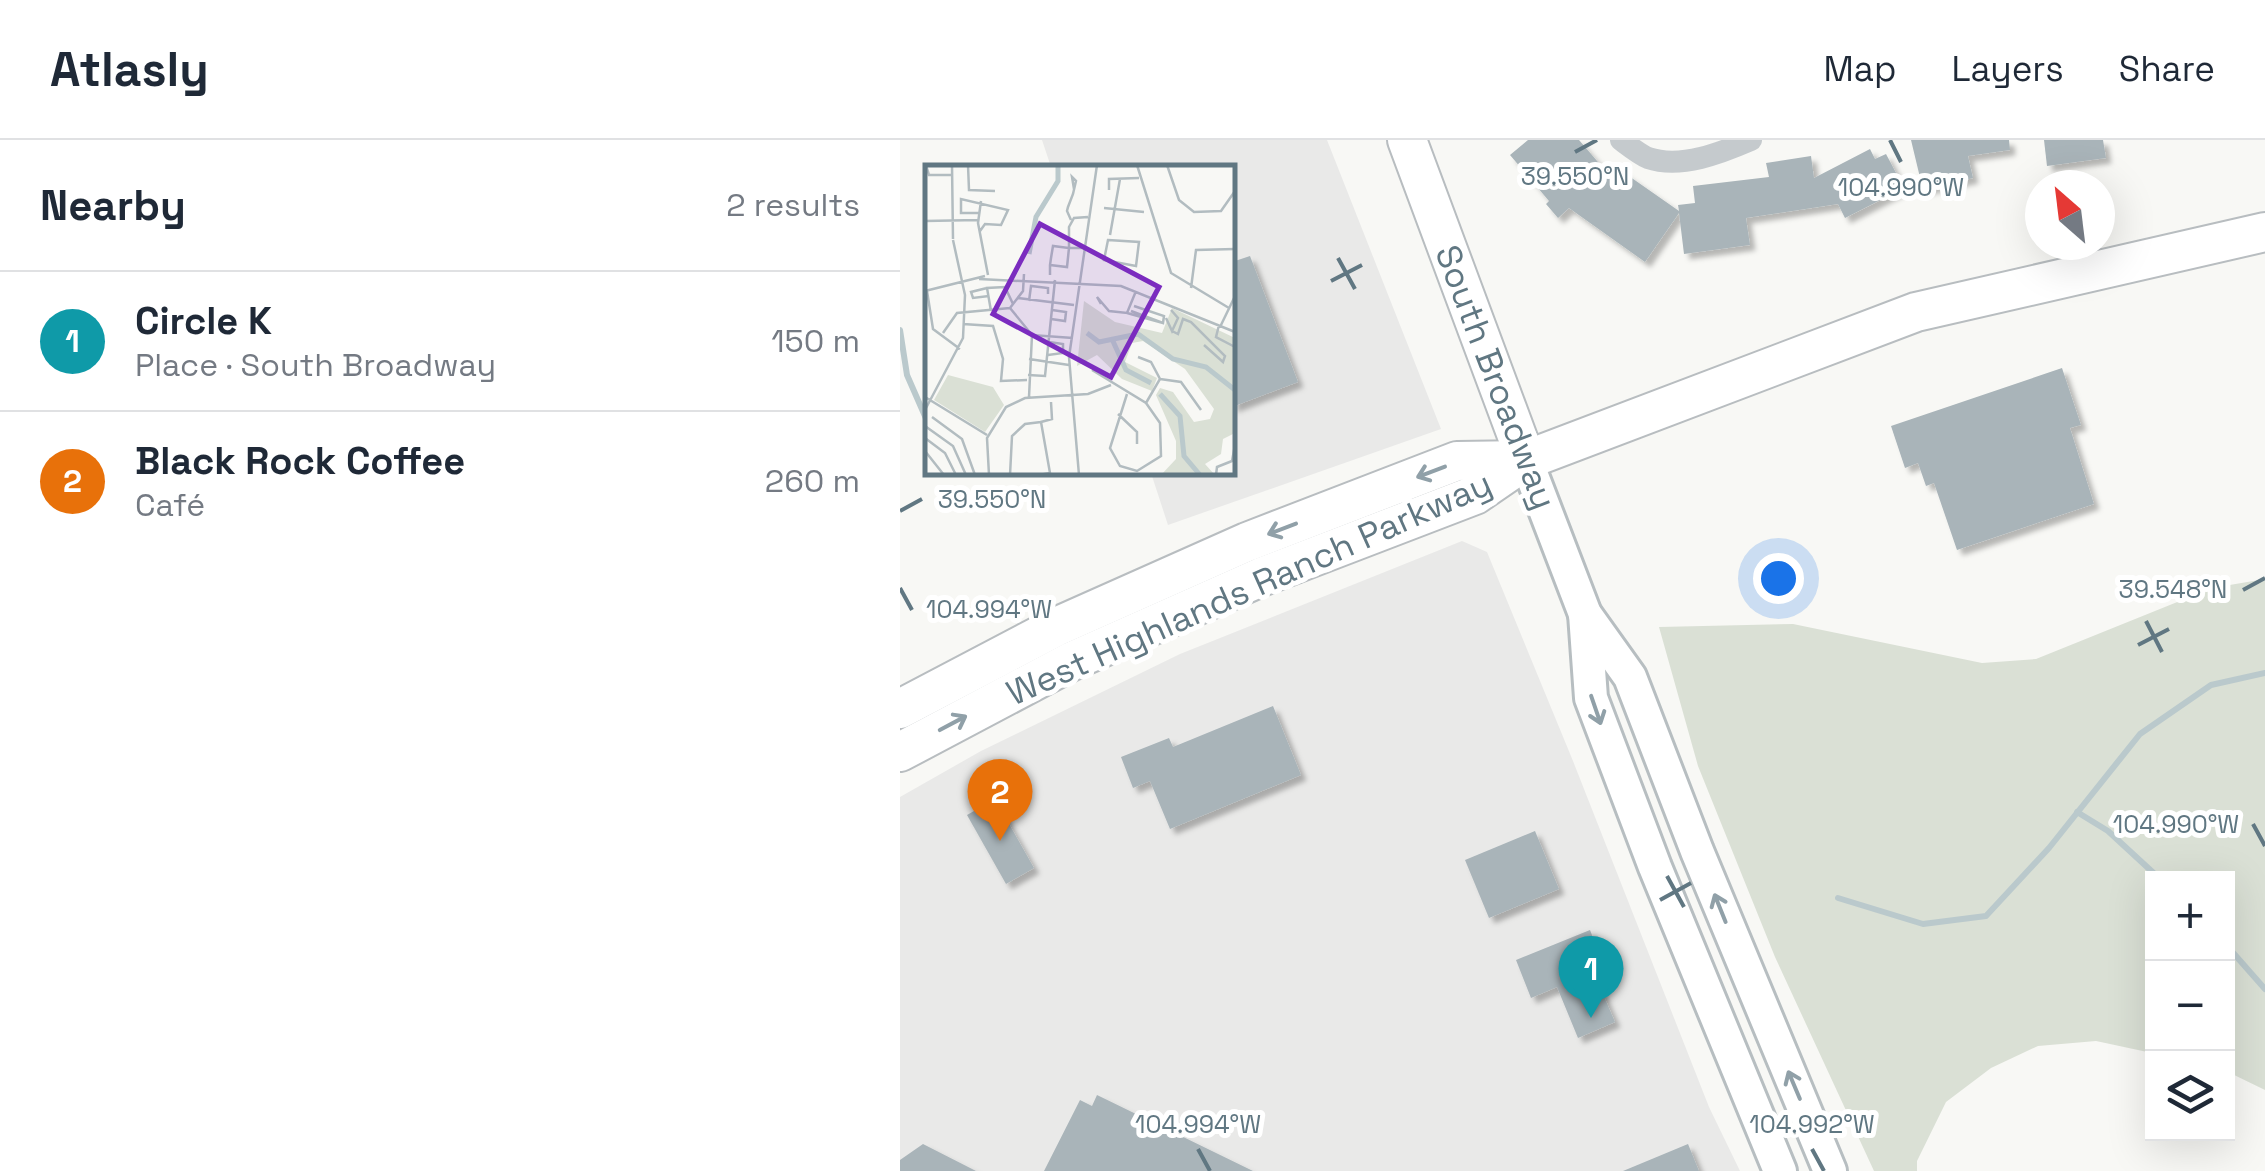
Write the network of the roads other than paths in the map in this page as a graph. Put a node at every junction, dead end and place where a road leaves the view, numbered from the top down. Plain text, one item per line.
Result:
1 (1407, 140) edge
2 (1621, 140) edge
3 (1751, 140) edge
4 (2265, 232) edge
5 (1526, 460) junction
6 (1585, 614) junction
7 (900, 709) edge
8 (900, 752) edge
9 (1780, 1171) edge
10 (1830, 1171) edge

1 - 5 main road, South Broadway
2 - 3 street
4 - 5 main road
5 - 6 main road, South Broadway
5 -> 7 main road, West Highlands Ranch Parkway
8 -> 5 main road, West Highlands Ranch Parkway
6 -> 9 main road, South Broadway
10 -> 6 main road, South Broadway

